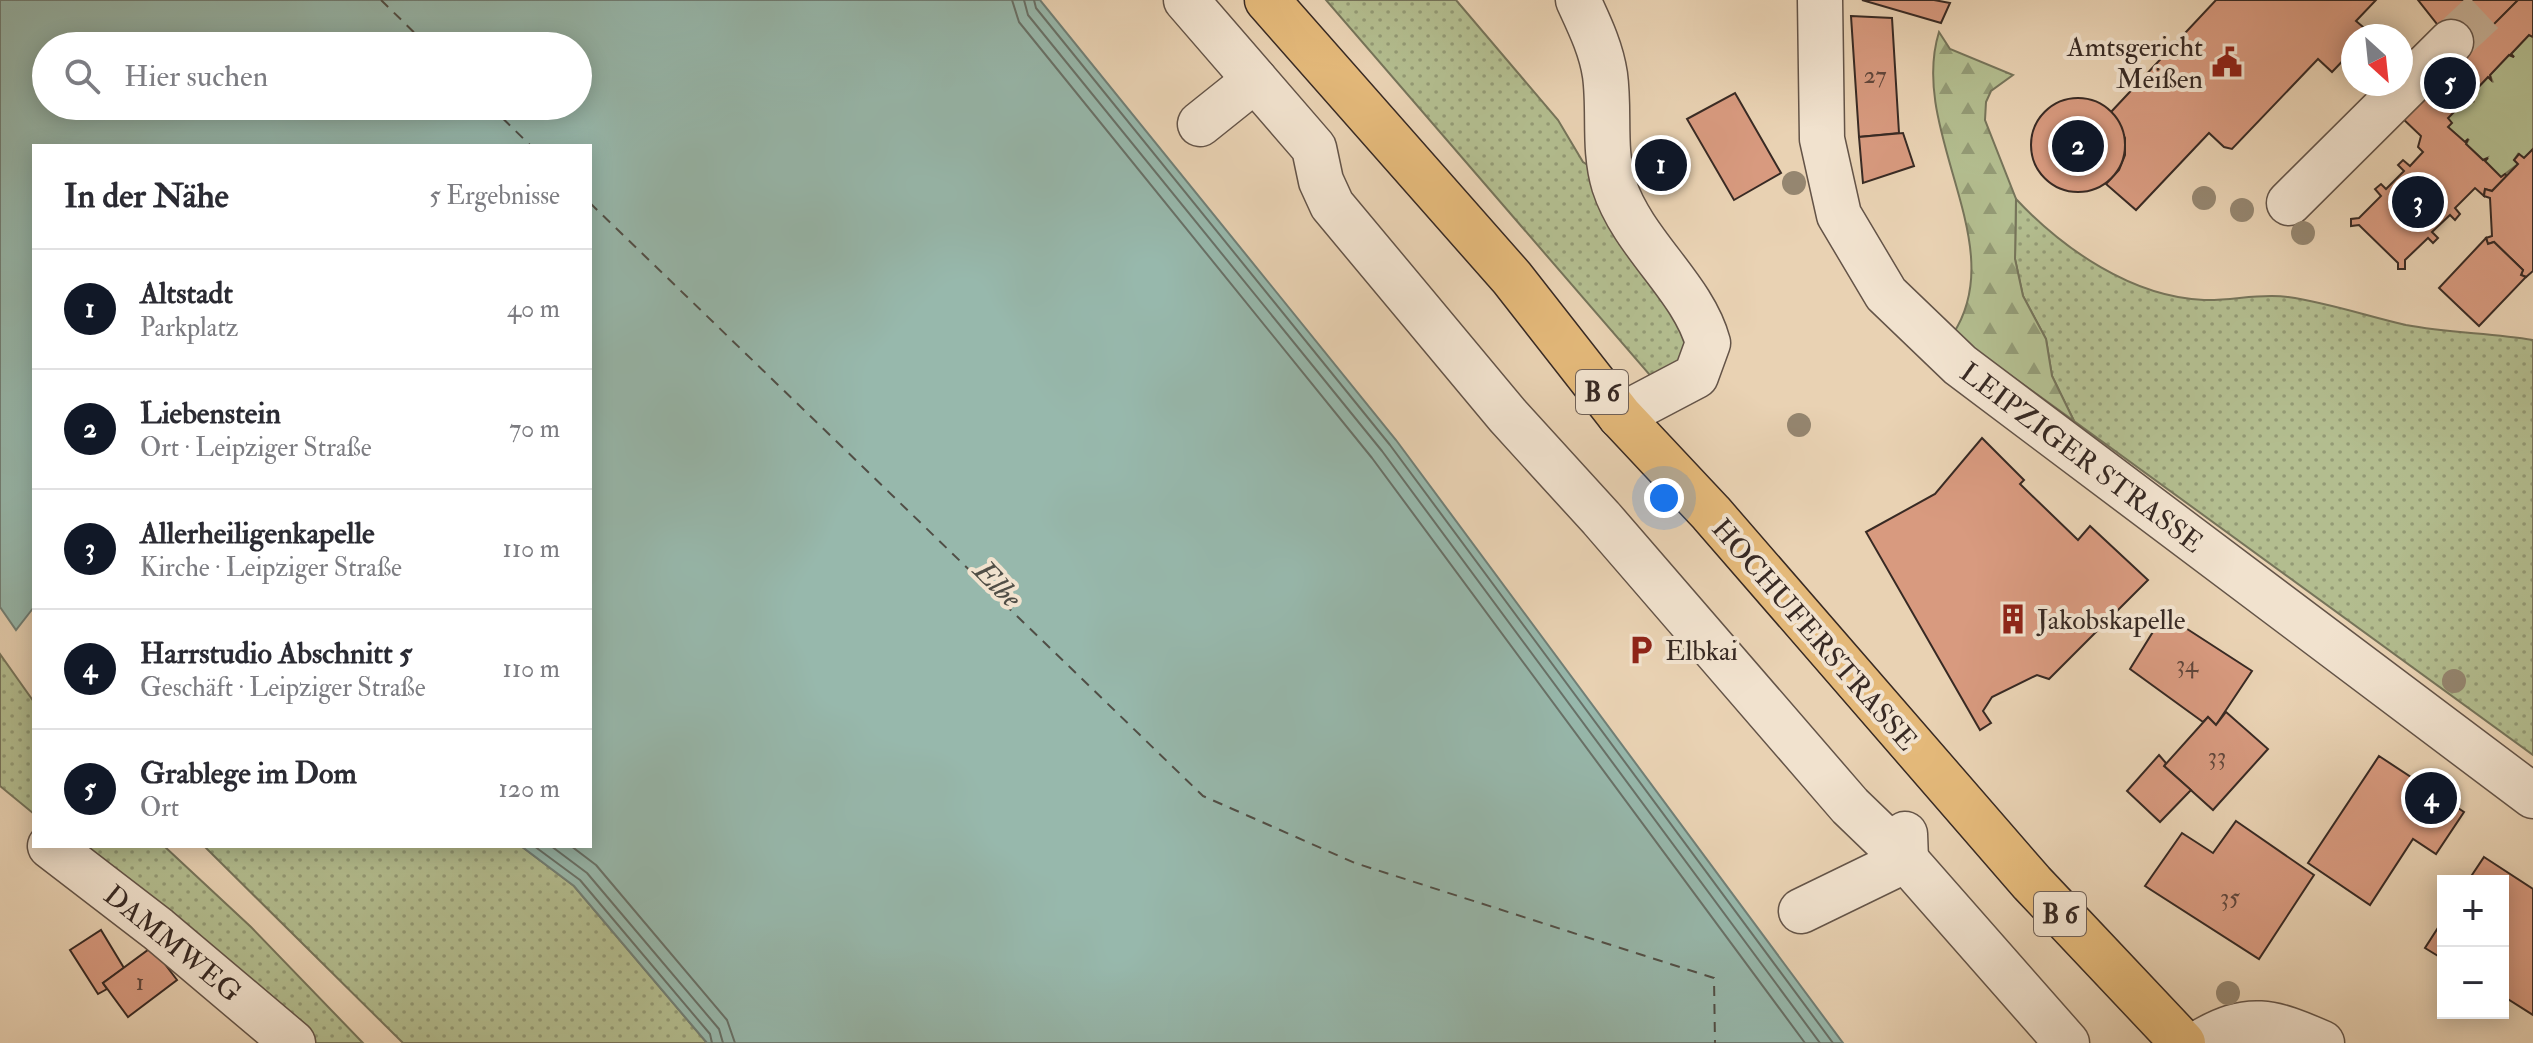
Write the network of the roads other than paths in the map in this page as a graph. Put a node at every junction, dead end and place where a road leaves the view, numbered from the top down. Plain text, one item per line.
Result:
1 (1186, 0) edge
2 (1267, 0) edge
3 (1578, 0) edge
4 (1820, 0) edge
5 (2451, 42) tunnel mouth
6 (1255, 80) junction
7 (1200, 124) dead end
8 (2289, 203) dead end
9 (1620, 416) junction
10 (2533, 796) edge
11 (1906, 846) junction
12 (53, 848) edge
13 (1801, 911) dead end
14 (293, 1043) edge
15 (2067, 1043) edge
16 (2183, 1043) edge
17 (2199, 1043) edge
18 (2322, 1043) edge

1 - 6 street
2 - 9 main road, HOCHUFERSTRASSE / B 6
3 - 9 street
4 - 10 street, LEIPZIGER STRASSE
5 - 8 street
6 - 7 street
6 - 11 street
9 - 16 main road, HOCHUFERSTRASSE / B 6
11 - 13 street
11 - 15 street
12 - 14 street, DAMMWEG
17 - 18 street

